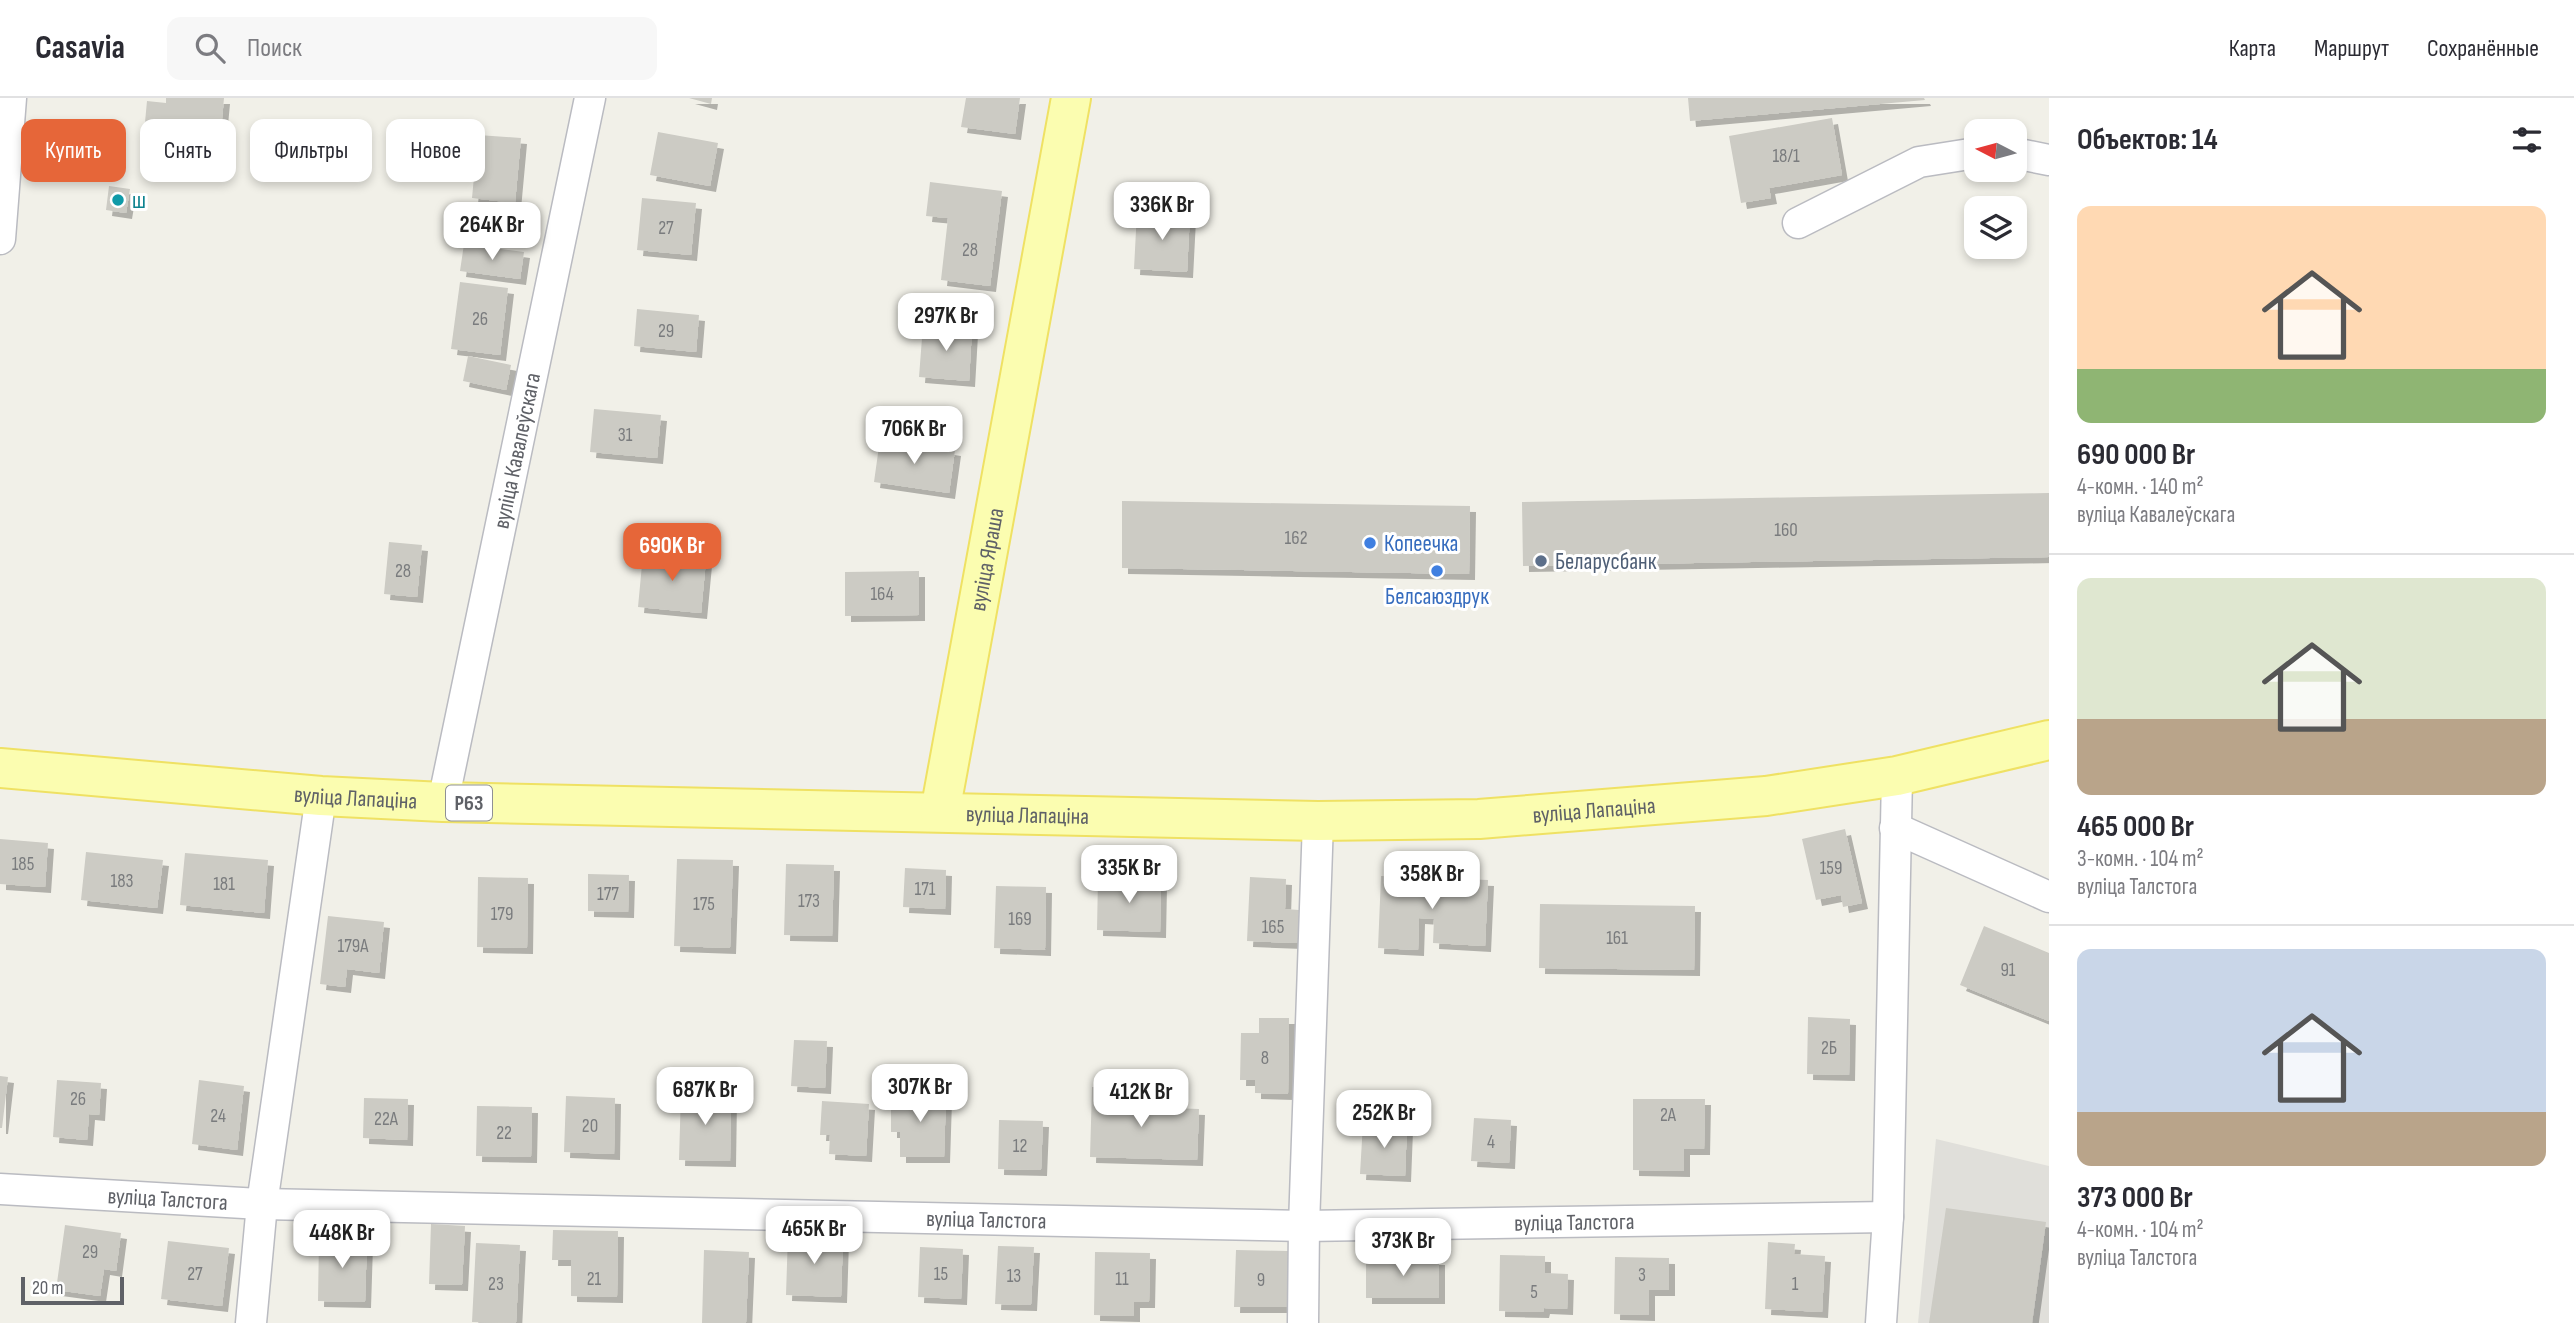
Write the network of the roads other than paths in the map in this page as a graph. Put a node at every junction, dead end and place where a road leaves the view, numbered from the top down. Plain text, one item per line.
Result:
1 (11, 98) edge
2 (590, 98) edge
3 (1071, 98) edge
4 (1964, 155) edge
5 (2027, 156) edge
6 (2049, 160) edge
7 (1798, 223) dead end
8 (0, 239) edge
9 (2049, 740) edge
10 (0, 768) edge
11 (1897, 776) junction
12 (321, 796) junction
13 (443, 802) junction
14 (940, 812) junction
15 (1318, 821) junction
16 (1895, 828) junction
17 (2049, 897) edge
18 (0, 1189) edge
19 (262, 1204) junction
20 (1888, 1217) junction
21 (1304, 1226) junction
22 (251, 1323) edge
23 (1303, 1323) edge
24 (1881, 1323) edge

1 - 8 street
2 - 13 street, вуліца Кавалеўскага
3 - 14 main road, вуліца Яраша
4 - 7 street
5 - 6 street
9 - 11 main road, вуліца Лапаціна / Р63
10 - 12 main road, вуліца Лапаціна / Р63
11 - 15 main road, вуліца Лапаціна / Р63
11 - 16 street
12 - 13 main road, вуліца Лапаціна / Р63
12 - 19 street
13 - 14 main road, вуліца Лапаціна / Р63
14 - 15 main road, вуліца Лапаціна / Р63
15 - 21 street
16 - 17 street
16 - 20 street
18 - 19 street, вуліца Талстога
19 - 21 street, вуліца Талстога
19 - 22 street
20 - 21 street, вуліца Талстога
20 - 24 street
21 - 23 street

